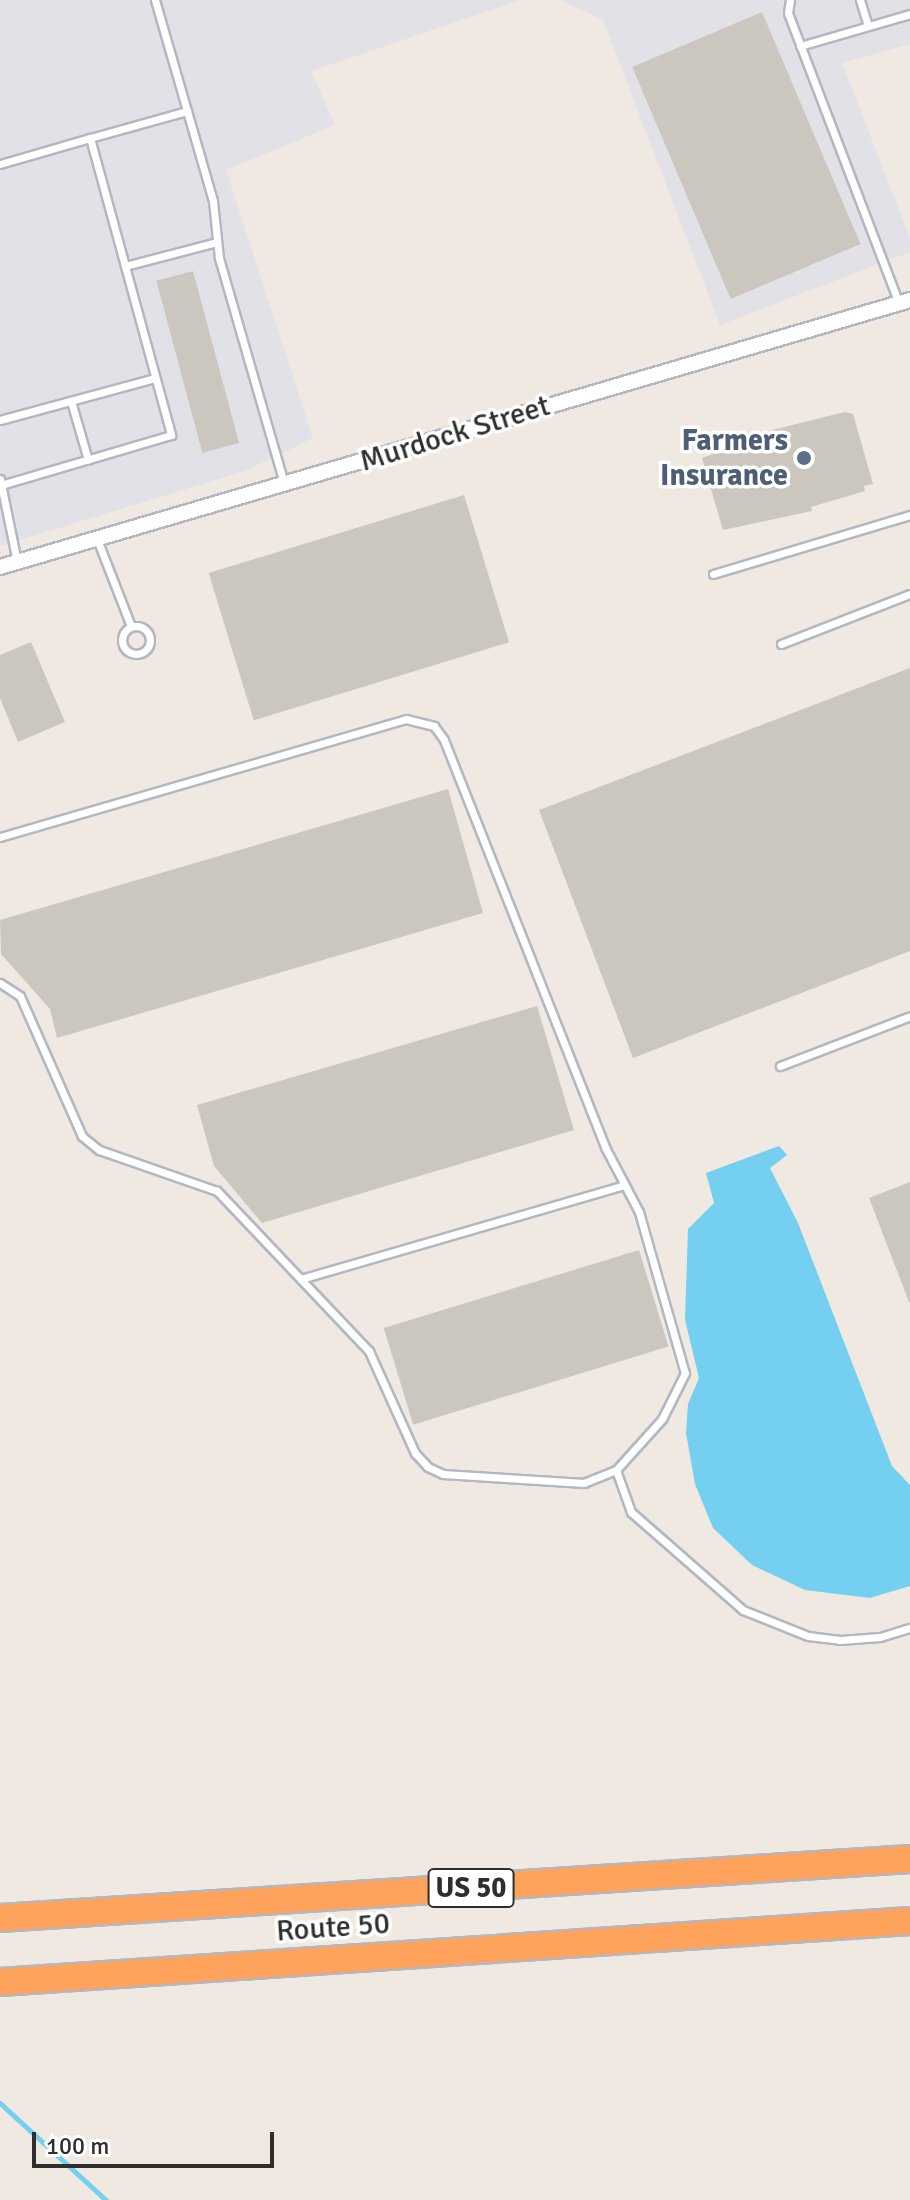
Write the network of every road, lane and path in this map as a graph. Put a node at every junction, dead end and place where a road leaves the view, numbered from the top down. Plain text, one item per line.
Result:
1 (155, 0) edge
2 (790, 0) edge
3 (860, 0) edge
4 (910, 14) edge
5 (868, 26) junction
6 (800, 46) junction
7 (187, 111) junction
8 (90, 138) junction
9 (0, 164) edge
10 (217, 242) junction
11 (125, 266) junction
12 (904, 301) edge
13 (155, 378) junction
14 (71, 401) junction
15 (0, 420) edge
16 (88, 460) junction
17 (1, 482) edge
18 (284, 485) junction
19 (910, 515) edge
20 (97, 539) junction
21 (17, 562) junction
22 (0, 567) edge
23 (713, 574) dead end
24 (910, 594) edge
25 (131, 626) junction
26 (781, 644) dead end
27 (0, 837) edge
28 (0, 983) edge
29 (910, 1016) edge
30 (780, 1066) dead end
31 (625, 1185) junction
32 (301, 1279) junction
33 (616, 1470) junction
34 (910, 1628) edge
35 (910, 1859) edge
36 (0, 1918) edge
37 (910, 1921) edge
38 (0, 1982) edge

1 - 7 lane
2 - 6 lane
3 - 5 lane
4 - 5 lane
5 - 6 lane
6 - 12 lane
7 - 8 lane
7 - 10 lane
8 - 9 lane
8 - 11 lane
10 - 11 lane
10 - 18 lane
11 - 13 lane
12 - 18 street, Murdock Street
13 - 14 lane
13 - 16 lane
14 - 15 lane
14 - 16 lane
16 - 17 lane
17 - 21 lane
18 - 20 street, Murdock Street
19 - 23 lane
20 - 21 street, Murdock Street
20 - 25 lane
21 - 22 street, Murdock Street
24 - 26 lane
25 - 25 lane
27 - 31 lane
28 - 32 lane
29 - 30 lane
31 - 32 lane
31 - 33 lane
32 - 33 lane
33 - 34 lane
35 - 36 highway, Route 50 / US 50
37 - 38 highway, Route 50 / US 50

